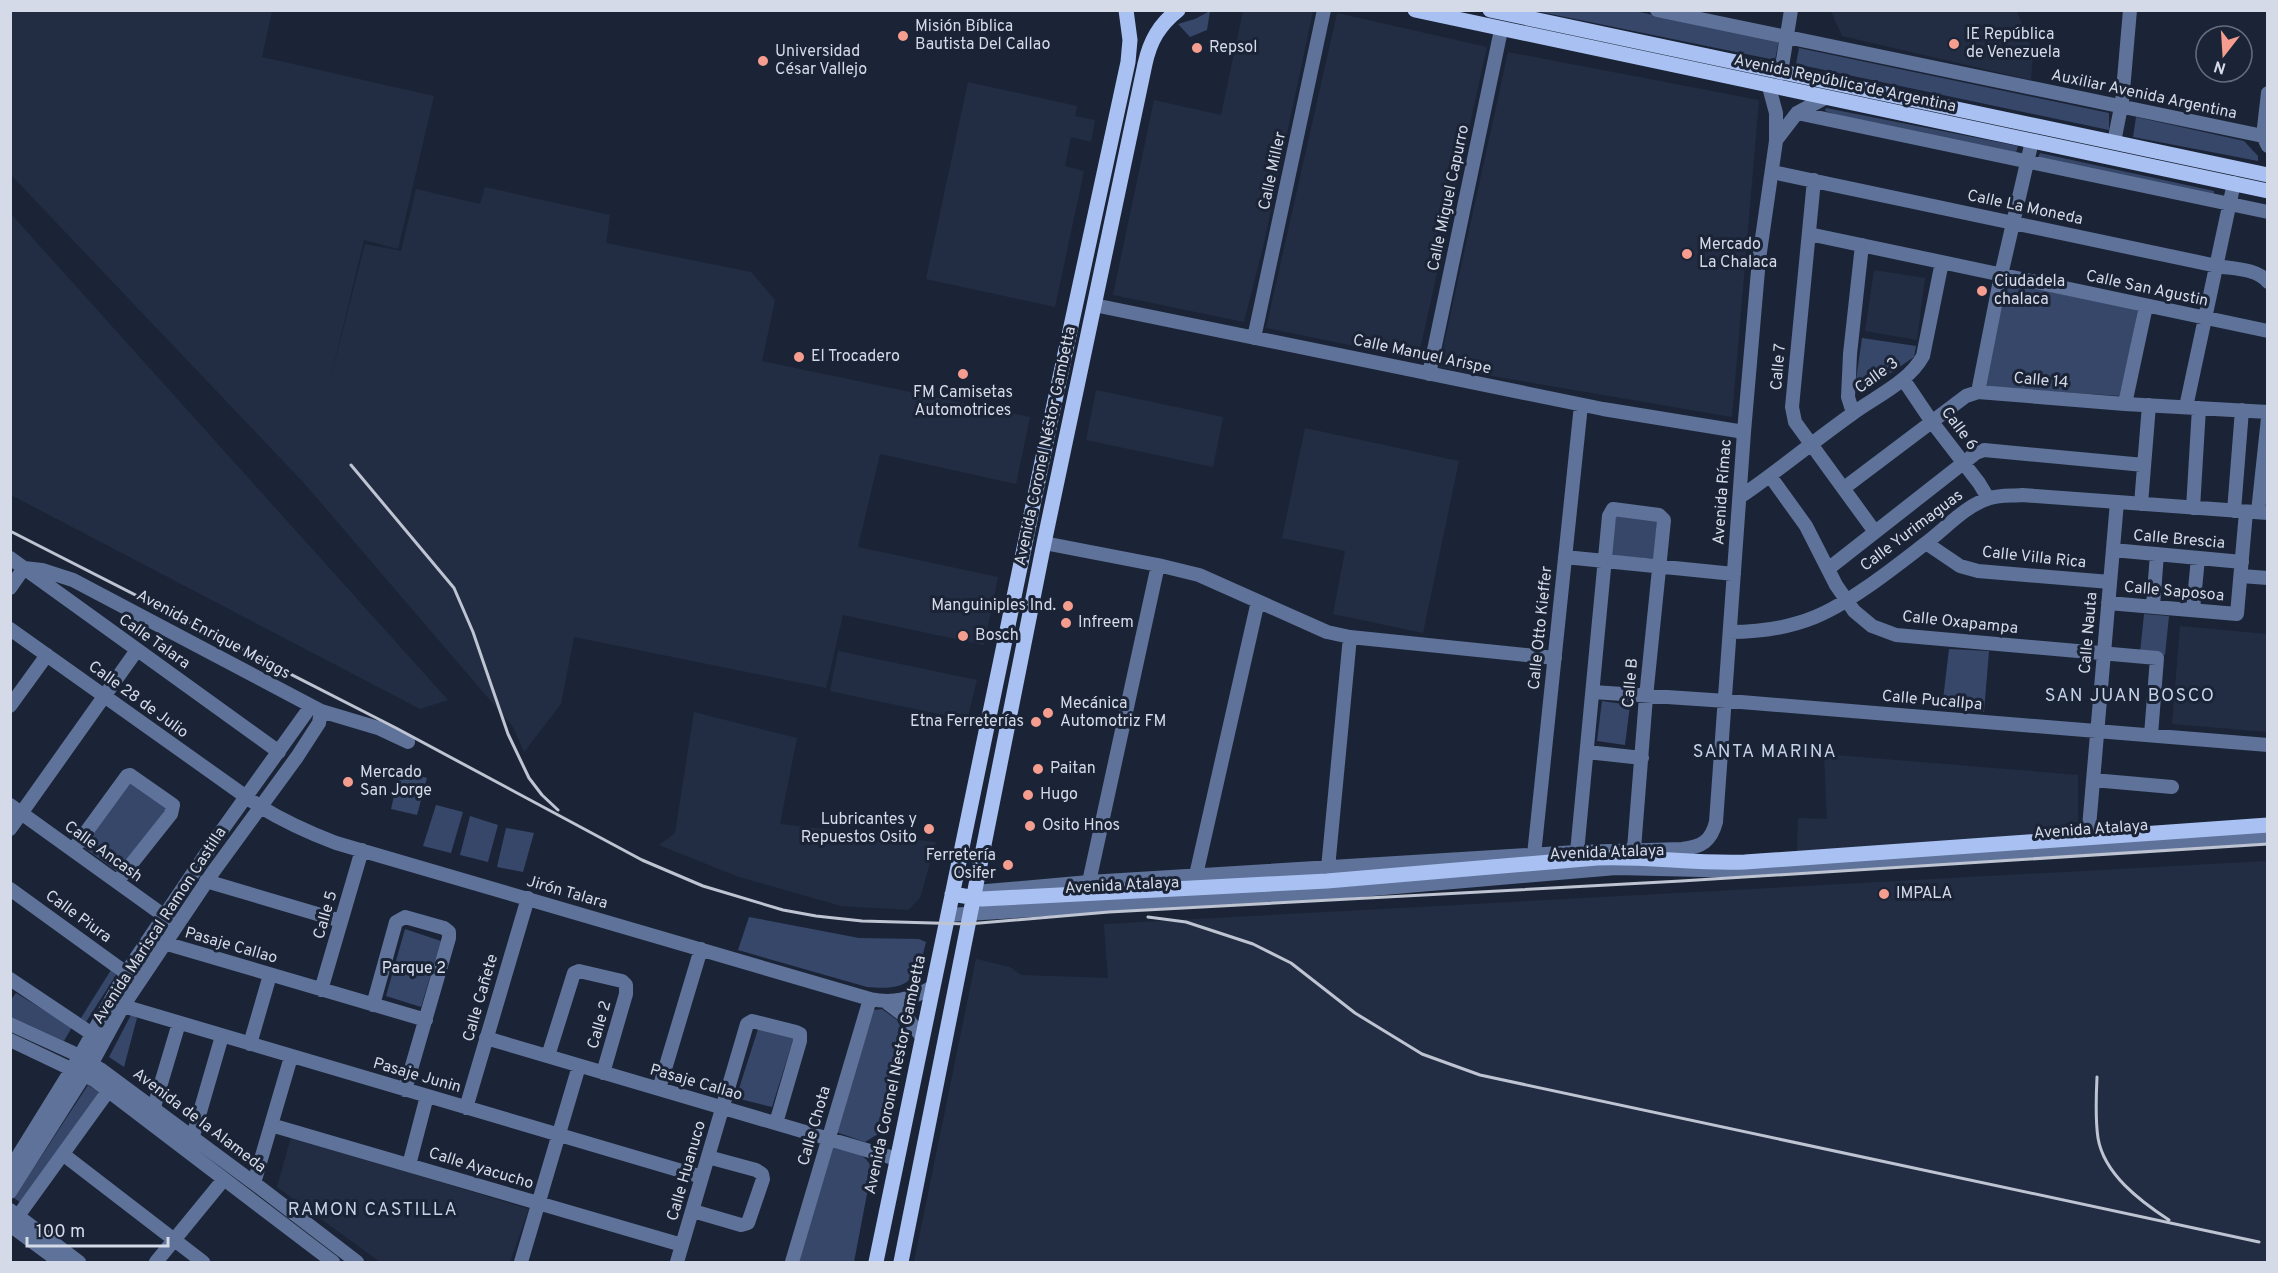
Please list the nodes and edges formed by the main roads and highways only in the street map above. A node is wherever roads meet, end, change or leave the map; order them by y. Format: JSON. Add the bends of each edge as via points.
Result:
{"nodes":[{"id":1,"x":1125,"y":10,"type":"edge"},
{"id":2,"x":1158,"y":10,"type":"edge"},
{"id":3,"x":1167,"y":10,"type":"edge"},
{"id":4,"x":1178,"y":10,"type":"edge"},
{"id":5,"x":1415,"y":10,"type":"edge"},
{"id":6,"x":1490,"y":10,"type":"edge"},
{"id":7,"x":2268,"y":175,"type":"edge"},
{"id":8,"x":2268,"y":191,"type":"edge"},
{"id":9,"x":2268,"y":825,"type":"edge"},
{"id":10,"x":952,"y":894,"type":"junction"},
{"id":11,"x":973,"y":901,"type":"junction"},
{"id":12,"x":876,"y":1263,"type":"edge"},
{"id":13,"x":901,"y":1263,"type":"edge"}],
"edges":[{"from":1,"to":10,"type":"main road","name":"Avenida Coronel Néstor Gambetta","via":[[1130,40],[1128,62]]},
{"from":2,"to":3,"type":"main road"},
{"from":4,"to":11,"type":"main road","name":"Avenida Coronel Néstor Gambetta","via":[[1158,31],[1148,50]]},
{"from":5,"to":8,"type":"main road","name":"Avenida República de Argentina"},
{"from":6,"to":7,"type":"main road","name":"Avenida República de Argentina"},
{"from":9,"to":11,"type":"main road","name":"Avenida Atalaya","via":[[1723,863],[1597,858],[1327,881]]},
{"from":10,"to":11,"type":"main road","name":"Avenida Atalaya"},
{"from":10,"to":12,"type":"main road","name":"Avenida Coronel Nestor Gambetta"},
{"from":11,"to":13,"type":"main road"}]}
